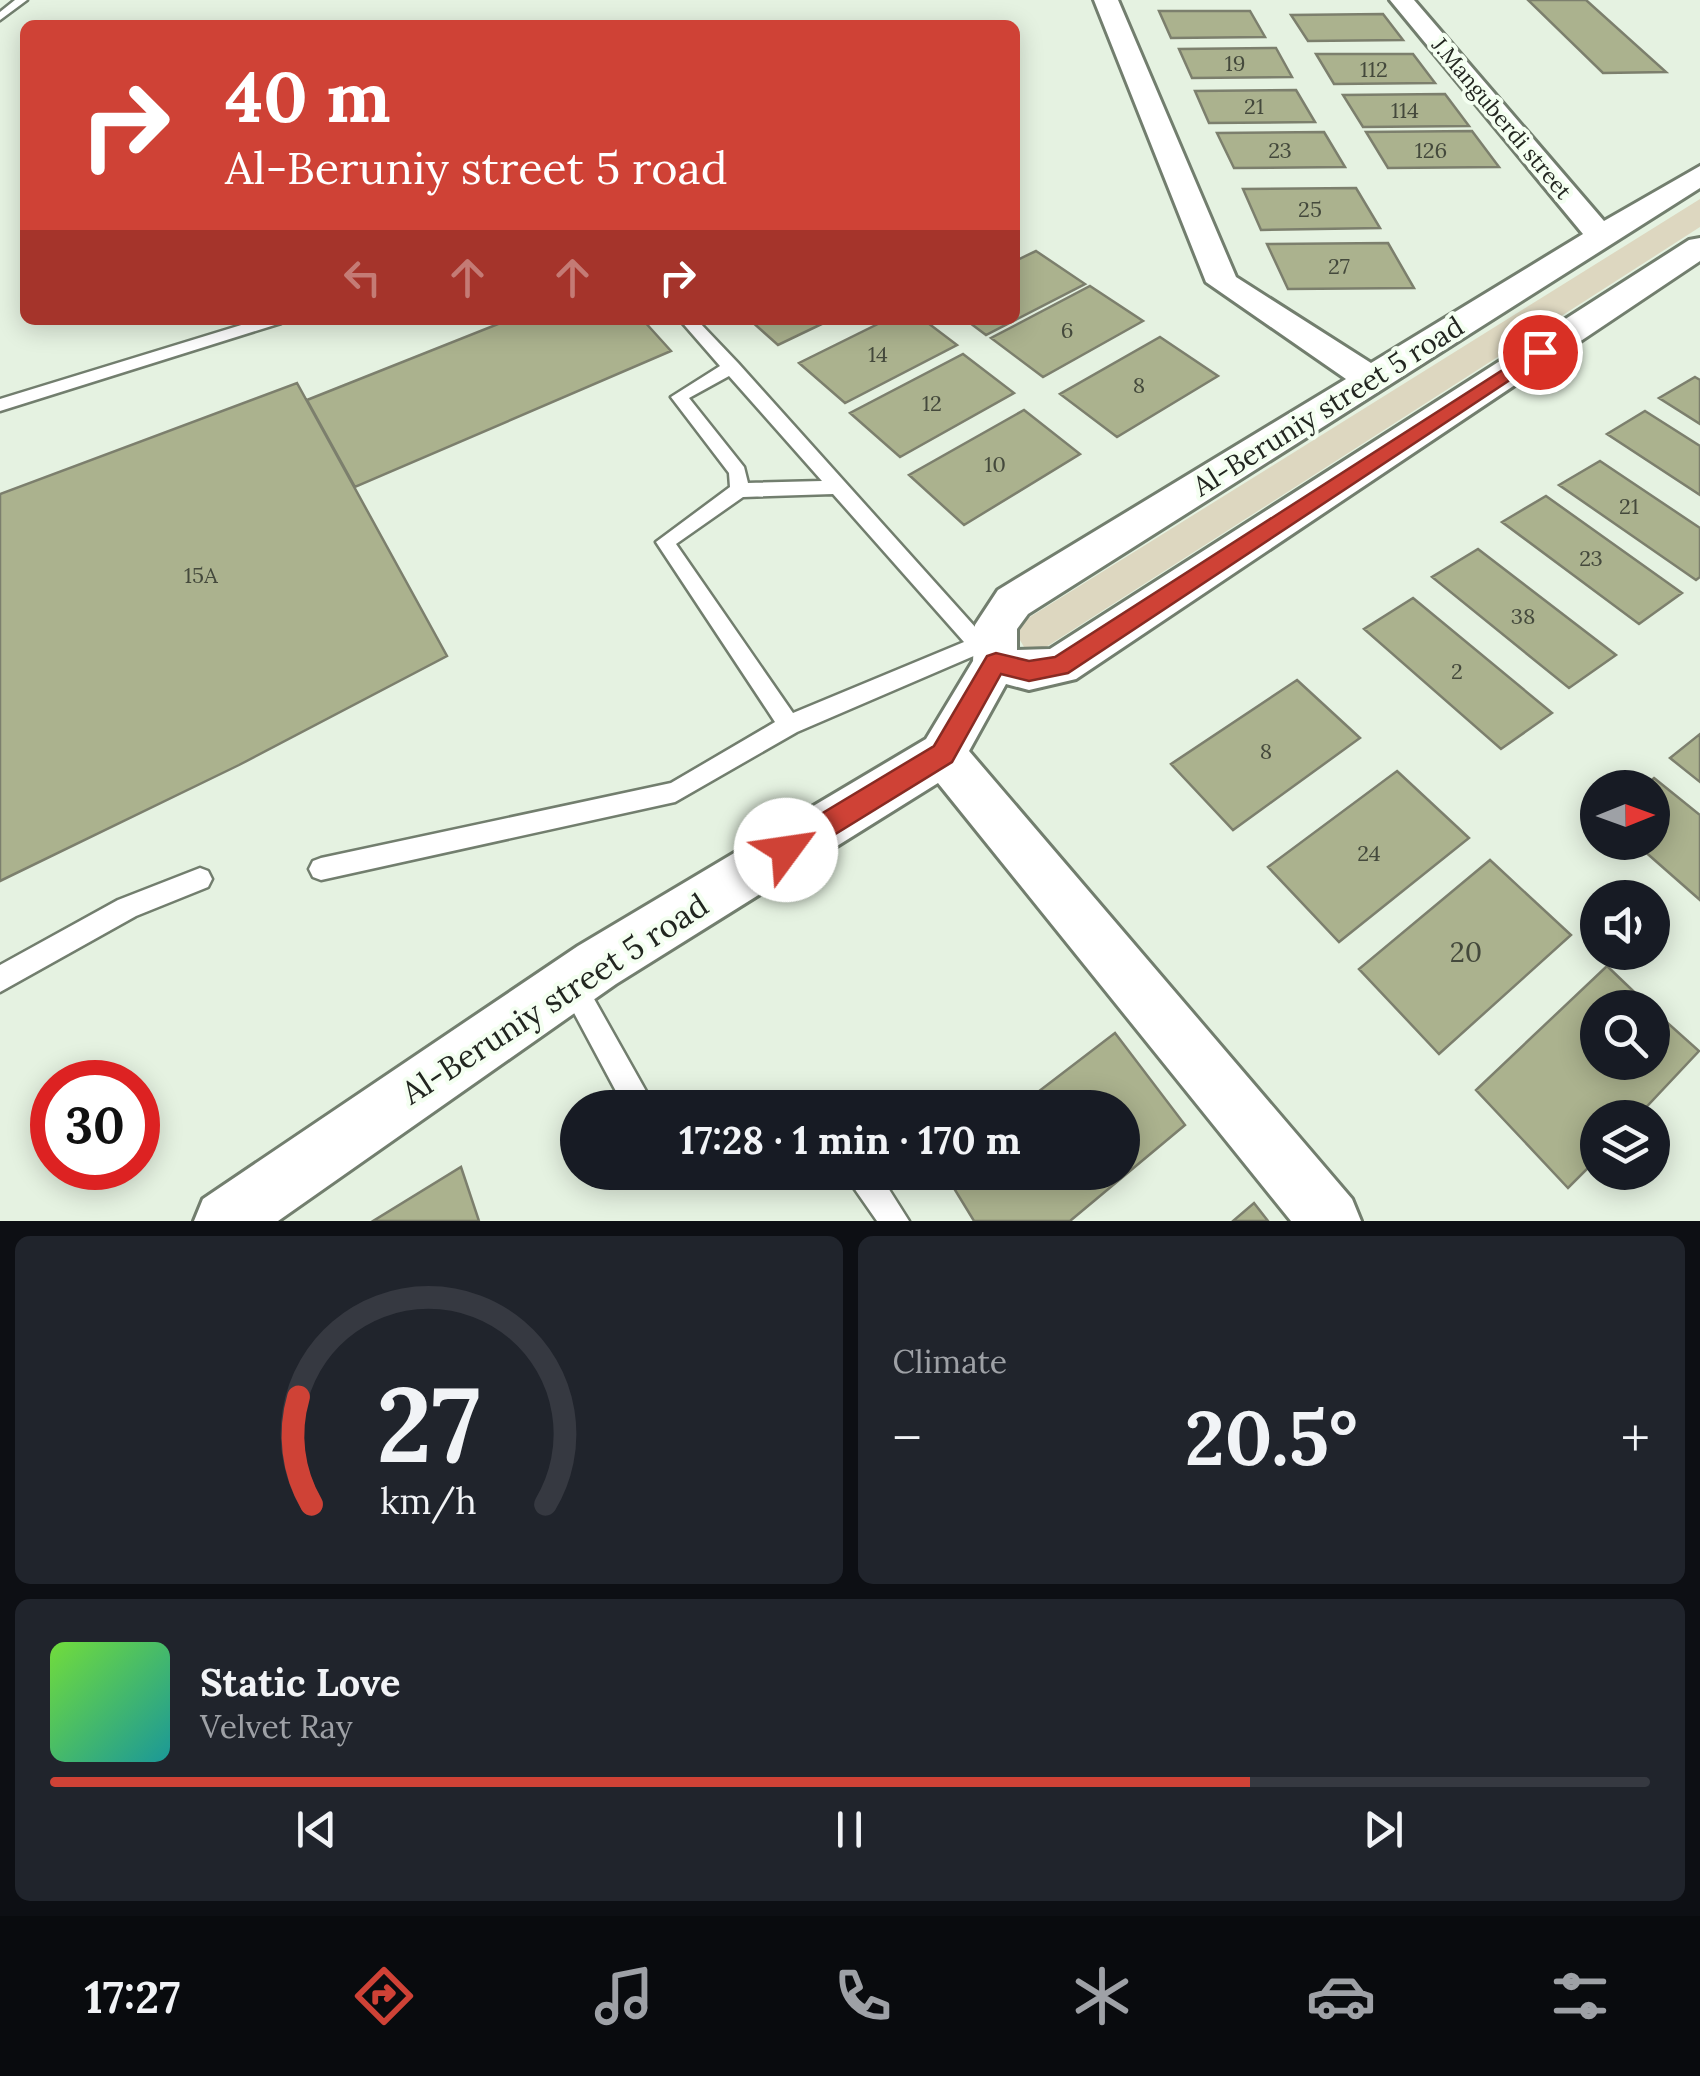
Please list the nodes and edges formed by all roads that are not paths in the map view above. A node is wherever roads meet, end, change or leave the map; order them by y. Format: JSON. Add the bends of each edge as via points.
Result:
{"nodes":[{"id":1,"x":22,"y":0,"type":"edge"},
{"id":2,"x":1106,"y":0,"type":"edge"},
{"id":3,"x":1402,"y":0,"type":"edge"},
{"id":4,"x":0,"y":17,"type":"edge"},
{"id":5,"x":1700,"y":175,"type":"edge"},
{"id":6,"x":1601,"y":236,"type":"junction"},
{"id":7,"x":1700,"y":247,"type":"edge"},
{"id":8,"x":260,"y":325,"type":"edge"},
{"id":9,"x":693,"y":325,"type":"edge"},
{"id":10,"x":732,"y":368,"type":"junction"},
{"id":11,"x":1371,"y":379,"type":"junction"},
{"id":12,"x":0,"y":405,"type":"edge"},
{"id":13,"x":838,"y":486,"type":"junction"},
{"id":14,"x":738,"y":490,"type":"junction"},
{"id":15,"x":987,"y":654,"type":"junction"},
{"id":16,"x":789,"y":725,"type":"junction"},
{"id":17,"x":943,"y":754,"type":"junction"},
{"id":18,"x":321,"y":868,"type":"dead end"},
{"id":19,"x":200,"y":879,"type":"dead end"},
{"id":20,"x":0,"y":979,"type":"edge"},
{"id":21,"x":571,"y":983,"type":"junction"},
{"id":22,"x":630,"y":1090,"type":"edge"},
{"id":23,"x":873,"y":1190,"type":"edge"},
{"id":24,"x":224,"y":1221,"type":"edge"},
{"id":25,"x":894,"y":1221,"type":"edge"},
{"id":26,"x":1330,"y":1221,"type":"edge"}],
"edges":[{"from":1,"to":4,"type":"lane"},
{"from":2,"to":11,"type":"street","via":[[1222,282]]},
{"from":3,"to":6,"type":"street","name":"J.Manguberdi street"},
{"from":5,"to":6,"type":"street","name":"Al-Beruniy street 5 road"},
{"from":6,"to":11,"type":"street","name":"Al-Beruniy street 5 road"},
{"from":7,"to":15,"type":"street","via":[[1060,666],[1029,671]]},
{"from":8,"to":12,"type":"lane"},
{"from":9,"to":10,"type":"lane"},
{"from":10,"to":13,"type":"lane"},
{"from":10,"to":14,"type":"lane","via":[[679,397],[738,472]]},
{"from":11,"to":15,"type":"street","name":"Al-Beruniy street 5 road","via":[[1013,602]]},
{"from":13,"to":14,"type":"lane"},
{"from":13,"to":15,"type":"lane"},
{"from":14,"to":16,"type":"lane","via":[[666,542]]},
{"from":15,"to":16,"type":"lane"},
{"from":15,"to":17,"type":"street","name":"Al-Beruniy street 5 road"},
{"from":16,"to":18,"type":"lane","via":[[676,792]]},
{"from":17,"to":21,"type":"street","name":"Al-Beruniy street 5 road"},
{"from":17,"to":26,"type":"street"},
{"from":19,"to":20,"type":"lane","via":[[128,908]]},
{"from":21,"to":22,"type":"lane"},
{"from":21,"to":24,"type":"street","name":"Al-Beruniy street 5 road"},
{"from":23,"to":25,"type":"lane"}]}
